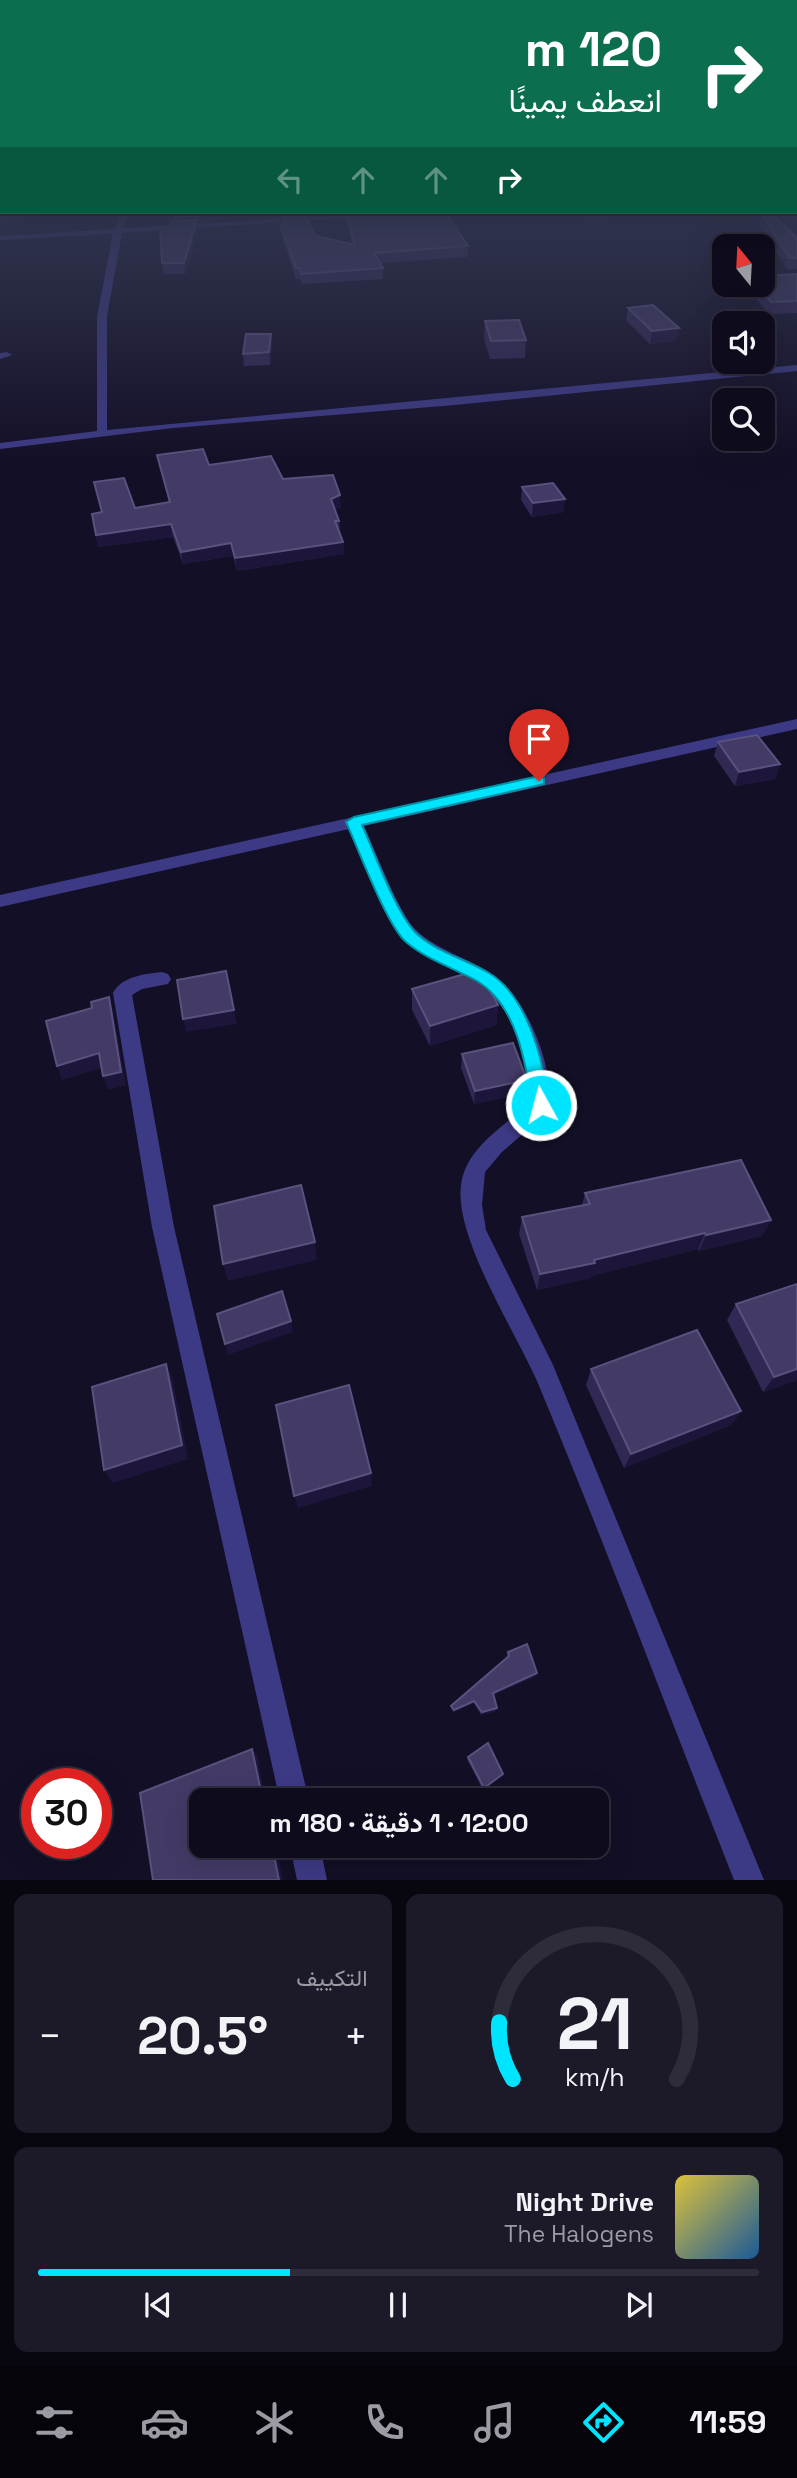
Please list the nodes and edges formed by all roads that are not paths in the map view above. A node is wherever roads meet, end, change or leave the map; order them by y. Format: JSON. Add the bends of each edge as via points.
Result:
{"nodes":[{"id":1,"x":108,"y":289,"type":"edge"},
{"id":2,"x":797,"y":368,"type":"edge"},
{"id":3,"x":102,"y":432,"type":"junction"},
{"id":4,"x":0,"y":446,"type":"edge"},
{"id":5,"x":797,"y":724,"type":"edge"},
{"id":6,"x":354,"y":822,"type":"junction"},
{"id":7,"x":0,"y":901,"type":"edge"},
{"id":8,"x":162,"y":979,"type":"dead end"},
{"id":9,"x":292,"y":1788,"type":"edge"},
{"id":10,"x":307,"y":1858,"type":"edge"},
{"id":11,"x":312,"y":1880,"type":"edge"},
{"id":12,"x":749,"y":1880,"type":"edge"}],
"edges":[{"from":1,"to":3,"type":"street","via":[[103,316]]},
{"from":2,"to":3,"type":"street"},
{"from":3,"to":4,"type":"street"},
{"from":5,"to":6,"type":"street"},
{"from":6,"to":7,"type":"street"},
{"from":6,"to":12,"type":"street","via":[[406,932],[499,990],[530,1051],[541,1105],[477,1163],[470,1184],[476,1231],[545,1373]]},
{"from":8,"to":9,"type":"street","via":[[140,982],[122,993],[163,1227]]},
{"from":10,"to":11,"type":"street"}]}
